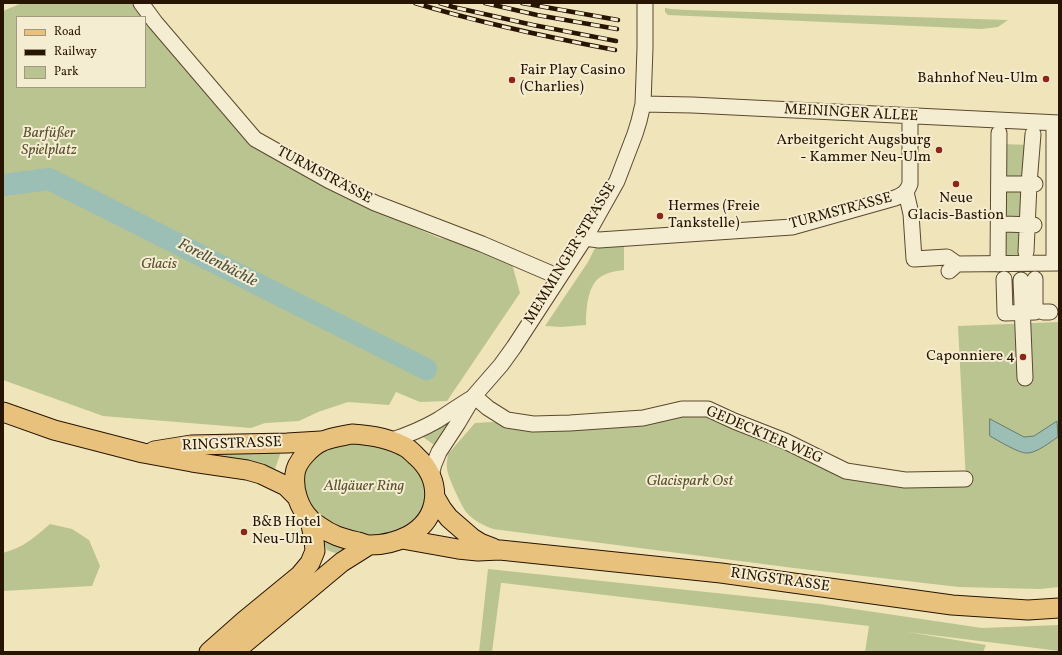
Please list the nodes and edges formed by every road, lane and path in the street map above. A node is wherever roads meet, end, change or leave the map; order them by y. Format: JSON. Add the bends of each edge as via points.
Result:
{"nodes":[{"id":1,"x":141,"y":3,"type":"edge"},
{"id":2,"x":645,"y":3,"type":"edge"},
{"id":3,"x":643,"y":104,"type":"junction"},
{"id":4,"x":910,"y":116,"type":"junction"},
{"id":5,"x":1057,"y":123,"type":"edge"},
{"id":6,"x":999,"y":132,"type":"dead end"},
{"id":7,"x":1033,"y":134,"type":"dead end"},
{"id":8,"x":1003,"y":184,"type":"dead end"},
{"id":9,"x":1040,"y":184,"type":"junction"},
{"id":10,"x":906,"y":192,"type":"junction"},
{"id":11,"x":1003,"y":224,"type":"dead end"},
{"id":12,"x":585,"y":238,"type":"junction"},
{"id":13,"x":1034,"y":255,"type":"edge"},
{"id":14,"x":1002,"y":270,"type":"junction"},
{"id":15,"x":559,"y":277,"type":"junction"},
{"id":16,"x":1038,"y":311,"type":"junction"},
{"id":17,"x":1025,"y":378,"type":"dead end"},
{"id":18,"x":474,"y":396,"type":"junction"},
{"id":19,"x":3,"y":412,"type":"edge"},
{"id":20,"x":392,"y":440,"type":"junction"},
{"id":21,"x":321,"y":441,"type":"junction"},
{"id":22,"x":143,"y":453,"type":"junction"},
{"id":23,"x":431,"y":475,"type":"junction"},
{"id":24,"x":965,"y":479,"type":"dead end"},
{"id":25,"x":296,"y":496,"type":"junction"},
{"id":26,"x":435,"y":497,"type":"junction"},
{"id":27,"x":310,"y":520,"type":"junction"},
{"id":28,"x":402,"y":539,"type":"junction"},
{"id":29,"x":369,"y":545,"type":"junction"},
{"id":30,"x":500,"y":550,"type":"junction"},
{"id":31,"x":1059,"y":608,"type":"edge"},
{"id":32,"x":242,"y":648,"type":"edge"},
{"id":33,"x":209,"y":652,"type":"edge"}],
"edges":[{"from":1,"to":15,"type":"street","name":"TURMSTRASSE","via":[[255,138],[328,180],[375,203]]},
{"from":2,"to":3,"type":"street","name":"MEMMINGER STRASSE"},
{"from":3,"to":4,"type":"street","name":"MEININGER ALLEE"},
{"from":3,"to":12,"type":"street","name":"MEMMINGER STRASSE","via":[[635,134],[617,181]]},
{"from":4,"to":5,"type":"street","name":"MEININGER ALLEE"},
{"from":4,"to":10,"type":"street","name":"TURMSTRASSE","via":[[910,178]]},
{"from":5,"to":9,"type":"street"},
{"from":6,"to":14,"type":"street"},
{"from":7,"to":9,"type":"street"},
{"from":8,"to":9,"type":"street"},
{"from":9,"to":13,"type":"street"},
{"from":9,"to":13,"type":"street"},
{"from":10,"to":12,"type":"street","name":"TURMSTRASSE","via":[[895,198],[792,228],[599,240]]},
{"from":10,"to":14,"type":"street","name":"TURMSTRASSE","via":[[911,214],[914,259],[947,257],[953,268]]},
{"from":11,"to":13,"type":"street"},
{"from":12,"to":15,"type":"street","name":"MEMMINGER STRASSE"},
{"from":13,"to":14,"type":"street"},
{"from":13,"to":16,"type":"street"},
{"from":13,"to":16,"type":"street","via":[[1044,307]]},
{"from":14,"to":16,"type":"street","via":[[1005,313]]},
{"from":15,"to":18,"type":"street","name":"MEMMINGER STRASSE","via":[[514,348]]},
{"from":16,"to":17,"type":"street"},
{"from":18,"to":20,"type":"street","name":"MEMMINGER STRASSE","via":[[437,420]]},
{"from":18,"to":23,"type":"street","name":"MEMMINGER STRASSE","via":[[439,452]]},
{"from":18,"to":24,"type":"street","name":"GEDECKTER WEG","via":[[507,420],[533,424],[643,418],[682,409],[708,409],[786,441],[846,471],[905,480]]},
{"from":19,"to":22,"type":"main road","name":"RINGSTRASSE","via":[[54,430]]},
{"from":20,"to":21,"type":"main road","via":[[352,434]]},
{"from":20,"to":23,"type":"main road","via":[[422,461]]},
{"from":21,"to":22,"type":"main road","name":"RINGSTRASSE","via":[[192,445]]},
{"from":21,"to":25,"type":"main road","via":[[300,460],[294,474]]},
{"from":22,"to":25,"type":"main road","name":"RINGSTRASSE","via":[[247,470],[286,486]]},
{"from":23,"to":26,"type":"main road"},
{"from":25,"to":27,"type":"main road"},
{"from":26,"to":28,"type":"main road","via":[[427,519],[412,534]]},
{"from":26,"to":30,"type":"main road","name":"RINGSTRASSE","via":[[449,518],[472,538]]},
{"from":27,"to":29,"type":"main road","via":[[340,538]]},
{"from":27,"to":33,"type":"main road","via":[[315,551],[310,563],[300,575]]},
{"from":28,"to":29,"type":"main road"},
{"from":28,"to":30,"type":"main road","name":"RINGSTRASSE","via":[[458,549]]},
{"from":29,"to":32,"type":"main road","via":[[342,562]]},
{"from":30,"to":31,"type":"main road","name":"RINGSTRASSE","via":[[721,573],[952,605],[1028,610]]}]}
